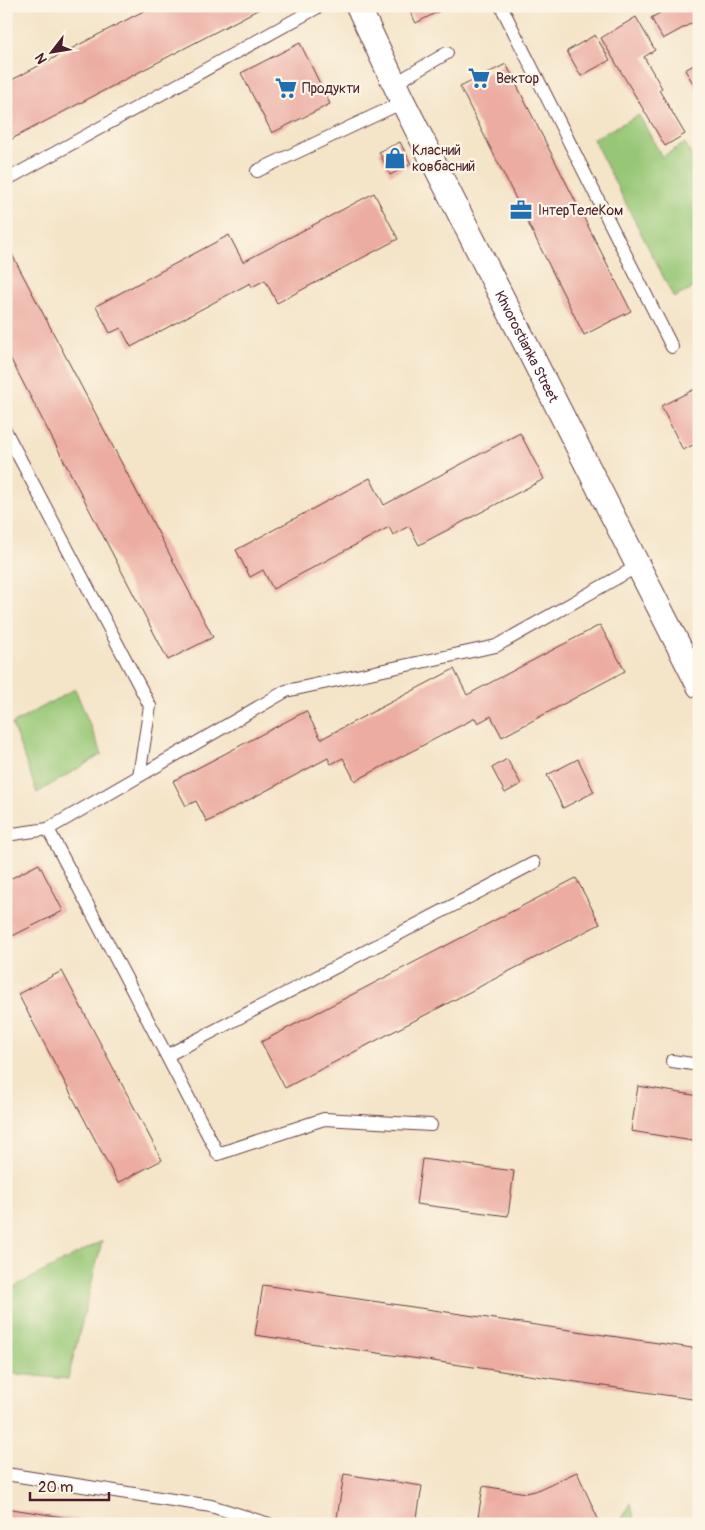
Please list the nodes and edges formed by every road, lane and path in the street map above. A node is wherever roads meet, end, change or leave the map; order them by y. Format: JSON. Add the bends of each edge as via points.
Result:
{"nodes":[{"id":1,"x":320,"y":6,"type":"edge"},
{"id":2,"x":358,"y":6,"type":"edge"},
{"id":3,"x":501,"y":6,"type":"edge"},
{"id":4,"x":447,"y":53,"type":"dead end"},
{"id":5,"x":399,"y":93,"type":"junction"},
{"id":6,"x":257,"y":171,"type":"dead end"},
{"id":7,"x":6,"y":180,"type":"edge"},
{"id":8,"x":672,"y":347,"type":"dead end"},
{"id":9,"x":6,"y":432,"type":"edge"},
{"id":10,"x":638,"y":566,"type":"junction"},
{"id":11,"x":699,"y":686,"type":"edge"},
{"id":12,"x":139,"y":776,"type":"junction"},
{"id":13,"x":48,"y":829,"type":"junction"},
{"id":14,"x":6,"y":835,"type":"edge"},
{"id":15,"x":534,"y":863,"type":"dead end"},
{"id":16,"x":168,"y":1055,"type":"junction"},
{"id":17,"x":672,"y":1061,"type":"dead end"},
{"id":18,"x":699,"y":1065,"type":"edge"},
{"id":19,"x":430,"y":1125,"type":"dead end"},
{"id":20,"x":6,"y":1474,"type":"edge"},
{"id":21,"x":269,"y":1524,"type":"edge"}],
"edges":[{"from":1,"to":7,"type":"lane"},
{"from":2,"to":5,"type":"street","name":"Khvorostianka Street"},
{"from":3,"to":8,"type":"lane"},
{"from":4,"to":5,"type":"lane"},
{"from":5,"to":6,"type":"lane"},
{"from":5,"to":10,"type":"street","name":"Khvorostianka Street"},
{"from":9,"to":12,"type":"lane","via":[[150,706]]},
{"from":10,"to":11,"type":"street","name":"Khvorostianka Street"},
{"from":10,"to":12,"type":"lane","via":[[496,646],[286,691]]},
{"from":12,"to":13,"type":"lane"},
{"from":13,"to":14,"type":"lane"},
{"from":13,"to":16,"type":"lane"},
{"from":15,"to":16,"type":"lane"},
{"from":16,"to":19,"type":"lane","via":[[218,1154],[324,1119]]},
{"from":17,"to":18,"type":"lane"},
{"from":20,"to":21,"type":"lane","via":[[211,1506]]}]}
